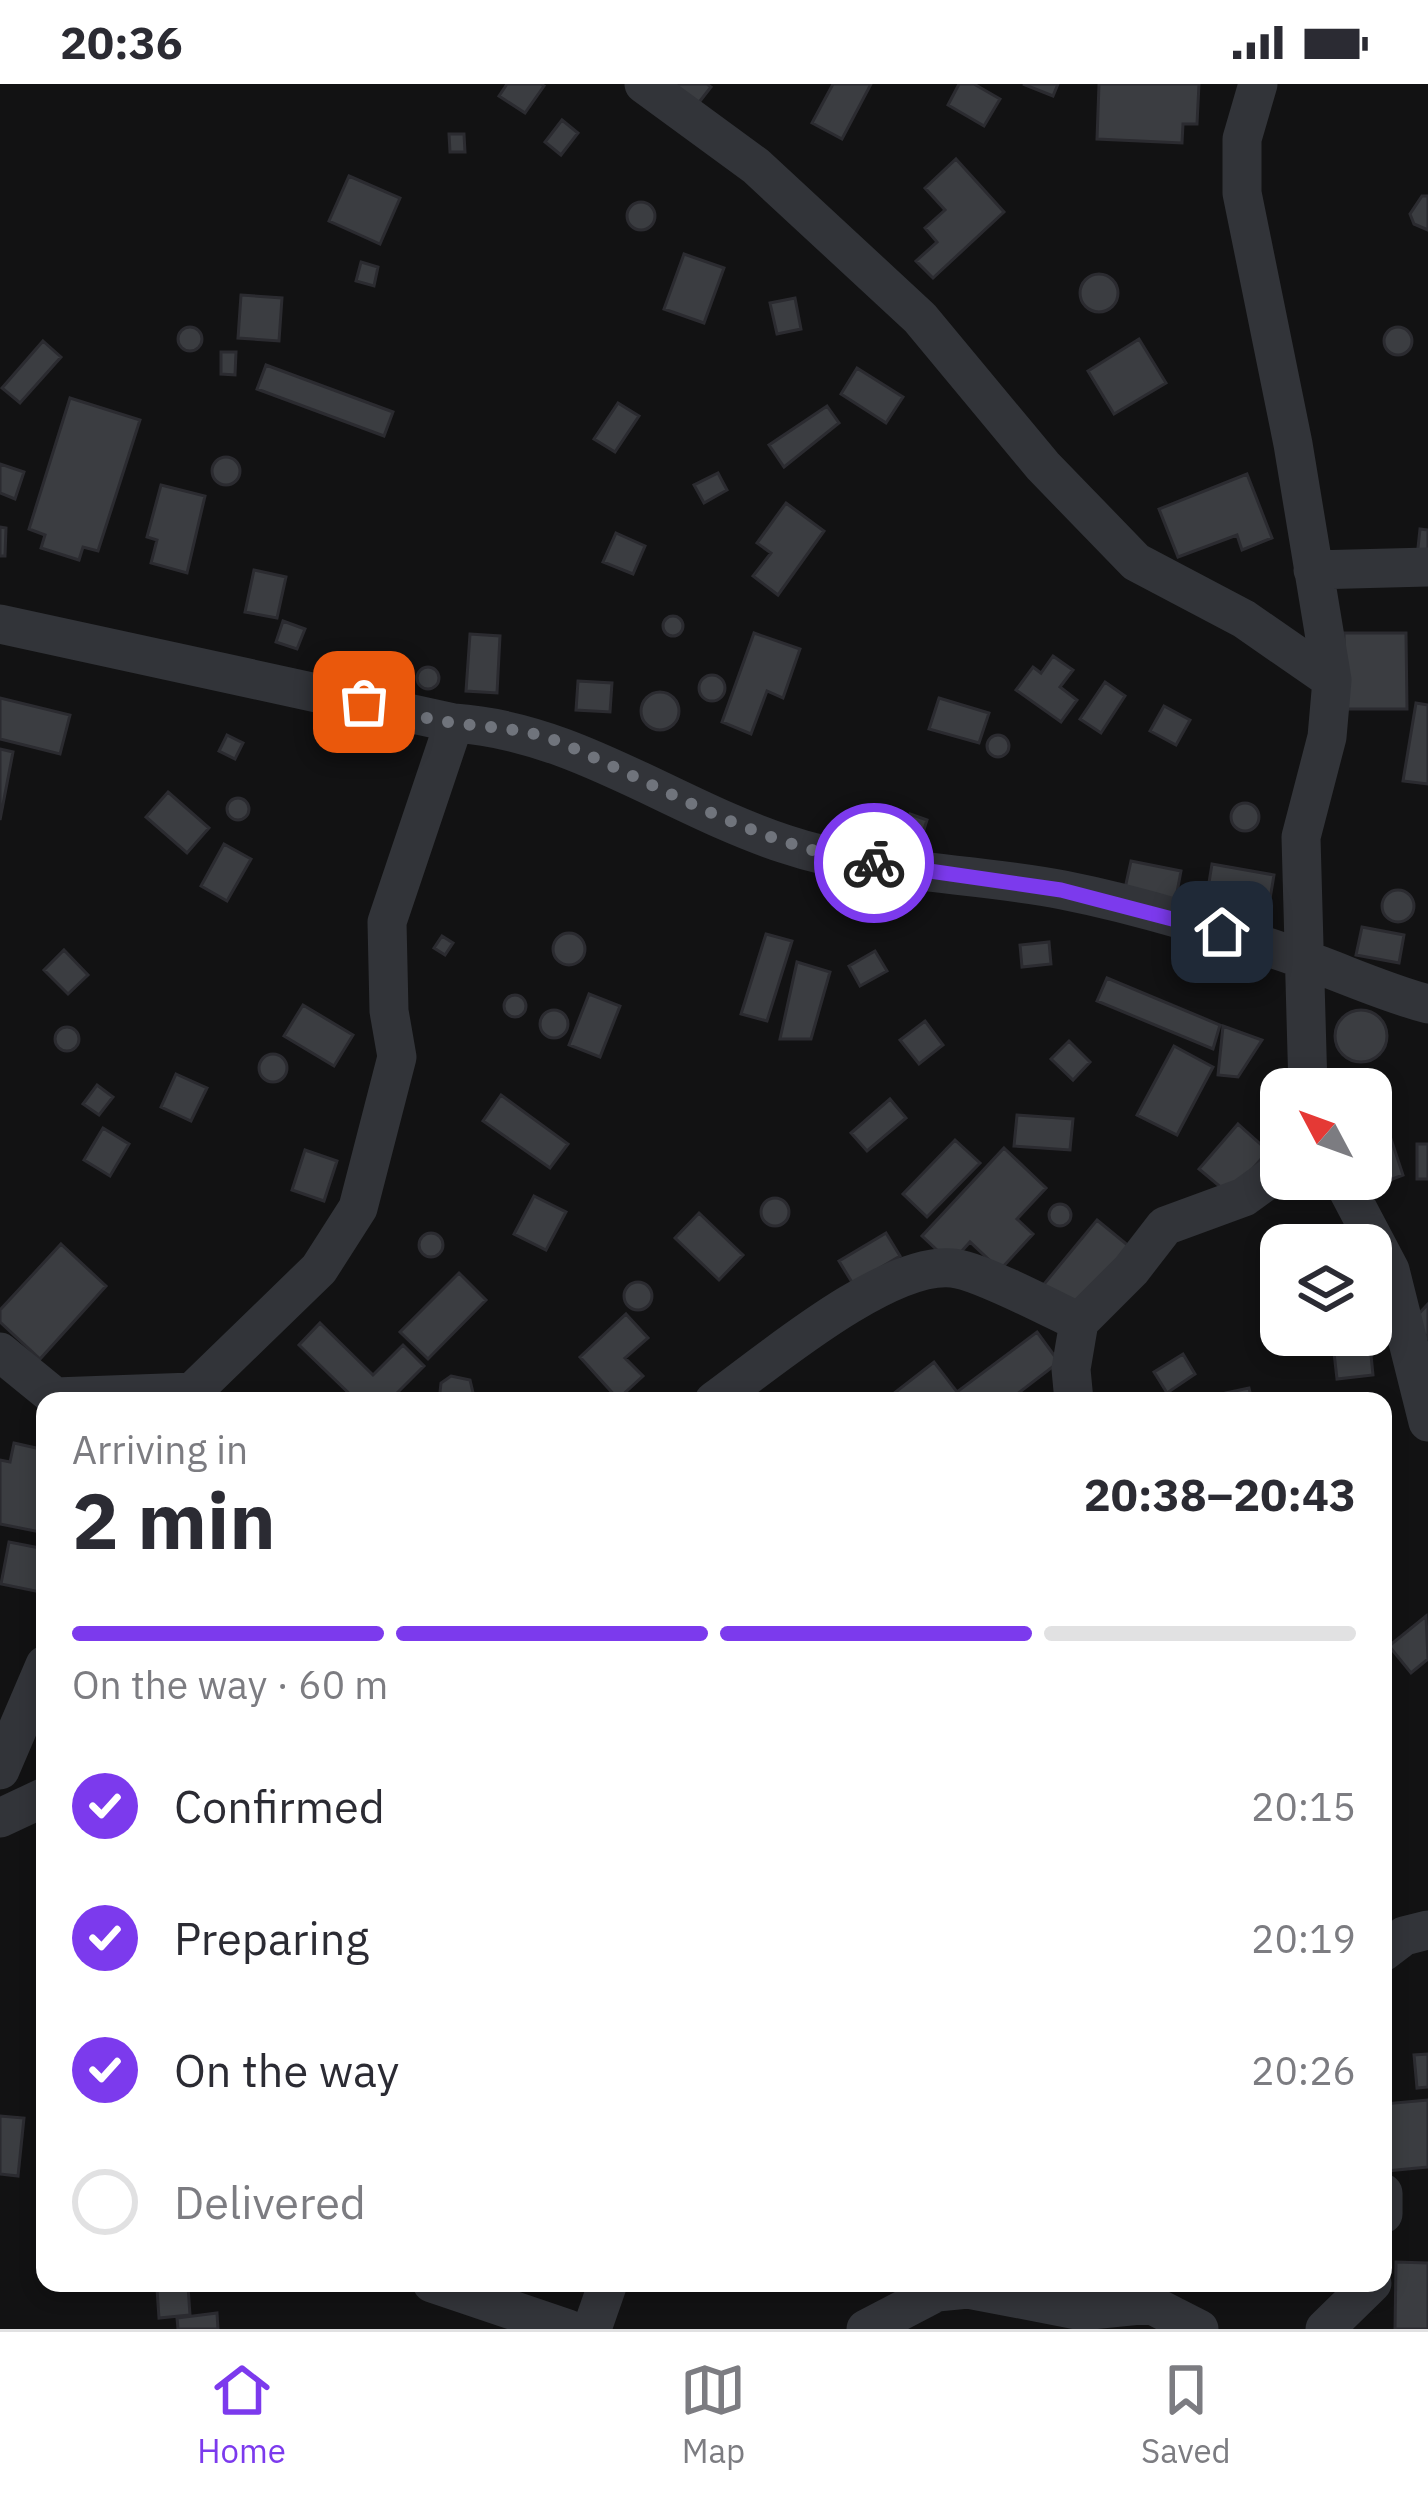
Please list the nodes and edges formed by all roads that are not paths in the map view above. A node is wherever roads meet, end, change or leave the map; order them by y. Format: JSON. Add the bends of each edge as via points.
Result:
{"nodes":[{"id":1,"x":644,"y":84,"type":"edge"},
{"id":2,"x":1258,"y":84,"type":"edge"},
{"id":3,"x":1428,"y":567,"type":"edge"},
{"id":4,"x":1313,"y":570,"type":"junction"},
{"id":5,"x":0,"y":624,"type":"edge"},
{"id":6,"x":1332,"y":680,"type":"junction"},
{"id":7,"x":454,"y":723,"type":"junction"},
{"id":8,"x":1305,"y":959,"type":"junction"},
{"id":9,"x":1428,"y":1004,"type":"edge"},
{"id":10,"x":1308,"y":1068,"type":"edge"},
{"id":11,"x":1260,"y":1185,"type":"edge"},
{"id":12,"x":1353,"y":1200,"type":"edge"},
{"id":13,"x":1079,"y":1322,"type":"junction"},
{"id":14,"x":0,"y":1352,"type":"edge"},
{"id":15,"x":49,"y":1392,"type":"edge"},
{"id":16,"x":191,"y":1392,"type":"edge"},
{"id":17,"x":727,"y":1392,"type":"edge"},
{"id":18,"x":1073,"y":1392,"type":"edge"},
{"id":19,"x":1428,"y":1422,"type":"edge"},
{"id":20,"x":36,"y":1686,"type":"edge"},
{"id":21,"x":0,"y":1770,"type":"edge"},
{"id":22,"x":36,"y":1801,"type":"edge"},
{"id":23,"x":0,"y":1818,"type":"edge"},
{"id":24,"x":1428,"y":1930,"type":"edge"},
{"id":25,"x":1392,"y":1945,"type":"edge"},
{"id":26,"x":459,"y":2292,"type":"edge"},
{"id":27,"x":605,"y":2292,"type":"edge"},
{"id":28,"x":937,"y":2292,"type":"edge"},
{"id":29,"x":983,"y":2292,"type":"edge"},
{"id":30,"x":1363,"y":2292,"type":"edge"},
{"id":31,"x":568,"y":2329,"type":"edge"},
{"id":32,"x":592,"y":2329,"type":"edge"},
{"id":33,"x":866,"y":2329,"type":"edge"},
{"id":34,"x":1199,"y":2329,"type":"edge"},
{"id":35,"x":1325,"y":2329,"type":"edge"}],
"edges":[{"from":1,"to":6,"type":"street","via":[[756,166],[920,318],[1043,466],[1136,562],[1244,619]]},
{"from":2,"to":4,"type":"street","via":[[1242,139],[1242,193]]},
{"from":3,"to":4,"type":"street"},
{"from":4,"to":6,"type":"street"},
{"from":5,"to":7,"type":"street"},
{"from":6,"to":8,"type":"street","via":[[1301,837]]},
{"from":7,"to":8,"type":"street","via":[[506,726],[561,742],[702,812],[831,857],[1061,890],[1180,917]]},
{"from":7,"to":16,"type":"street","via":[[387,922],[397,1057],[358,1208],[319,1269]]},
{"from":8,"to":9,"type":"street"},
{"from":8,"to":10,"type":"street"},
{"from":11,"to":13,"type":"street","via":[[1165,1226]]},
{"from":12,"to":19,"type":"street","via":[[1390,1270]]},
{"from":13,"to":17,"type":"street","via":[[955,1268],[918,1270],[882,1283]]},
{"from":13,"to":18,"type":"street"},
{"from":14,"to":15,"type":"street"},
{"from":20,"to":21,"type":"street"},
{"from":22,"to":23,"type":"street"},
{"from":24,"to":25,"type":"street"},
{"from":26,"to":31,"type":"street"},
{"from":27,"to":32,"type":"street"},
{"from":28,"to":33,"type":"street"},
{"from":29,"to":34,"type":"street","via":[[1082,2312],[1150,2304]]},
{"from":30,"to":35,"type":"street"}]}
